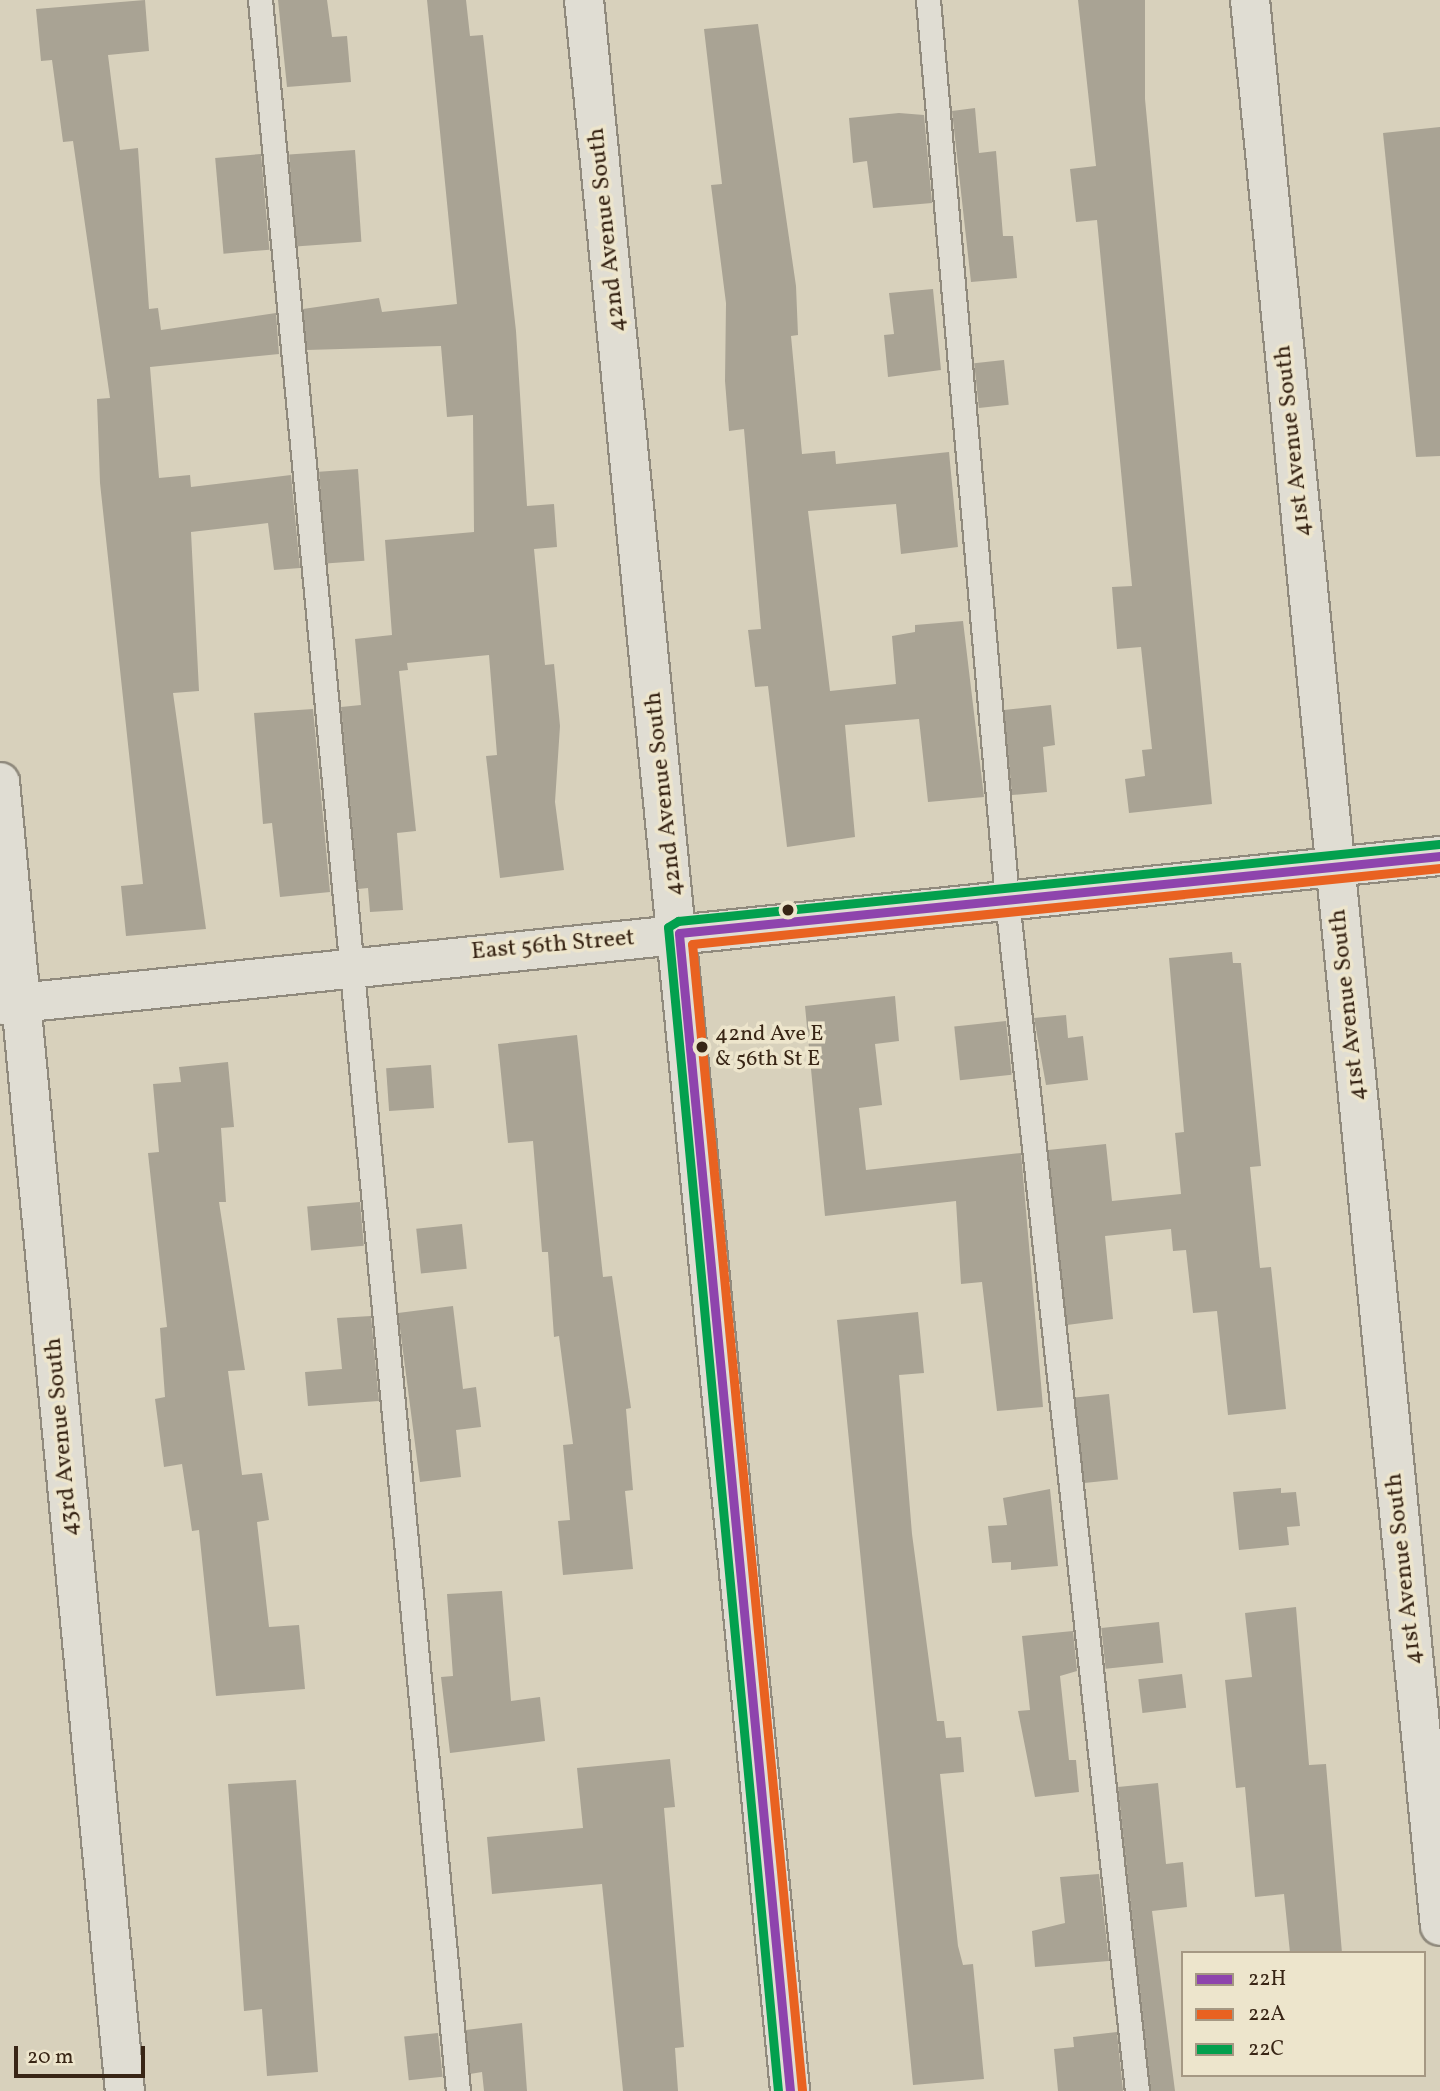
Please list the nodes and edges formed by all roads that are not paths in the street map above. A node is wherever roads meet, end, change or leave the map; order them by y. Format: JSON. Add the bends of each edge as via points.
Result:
{"nodes":[{"id":1,"x":260,"y":0,"type":"edge"},
{"id":2,"x":584,"y":0,"type":"edge"},
{"id":3,"x":928,"y":0,"type":"edge"},
{"id":4,"x":1251,"y":0,"type":"edge"},
{"id":5,"x":0,"y":782,"type":"edge"},
{"id":6,"x":1440,"y":856,"type":"edge"},
{"id":7,"x":1336,"y":867,"type":"junction"},
{"id":8,"x":1007,"y":900,"type":"junction"},
{"id":9,"x":679,"y":933,"type":"junction"},
{"id":10,"x":349,"y":965,"type":"junction"},
{"id":11,"x":10,"y":1003,"type":"edge"},
{"id":12,"x":1440,"y":1926,"type":"edge"},
{"id":13,"x":125,"y":2091,"type":"edge"},
{"id":14,"x":458,"y":2091,"type":"edge"},
{"id":15,"x":790,"y":2091,"type":"edge"},
{"id":16,"x":1137,"y":2091,"type":"edge"}],
"edges":[{"from":1,"to":10,"type":"lane"},
{"from":2,"to":9,"type":"street","name":"42nd Avenue South"},
{"from":3,"to":8,"type":"lane"},
{"from":4,"to":7,"type":"street","name":"41st Avenue South"},
{"from":5,"to":11,"type":"street","name":"43rd Avenue South"},
{"from":6,"to":7,"type":"street","name":"East 56th Street"},
{"from":7,"to":8,"type":"street","name":"East 56th Street"},
{"from":7,"to":12,"type":"street","name":"41st Avenue South"},
{"from":8,"to":9,"type":"street","name":"East 56th Street"},
{"from":8,"to":16,"type":"lane"},
{"from":9,"to":10,"type":"street","name":"East 56th Street"},
{"from":9,"to":15,"type":"street","name":"42nd Avenue South"},
{"from":10,"to":11,"type":"street","name":"East 56th Street"},
{"from":10,"to":14,"type":"lane"},
{"from":11,"to":13,"type":"street","name":"43rd Avenue South"}]}
